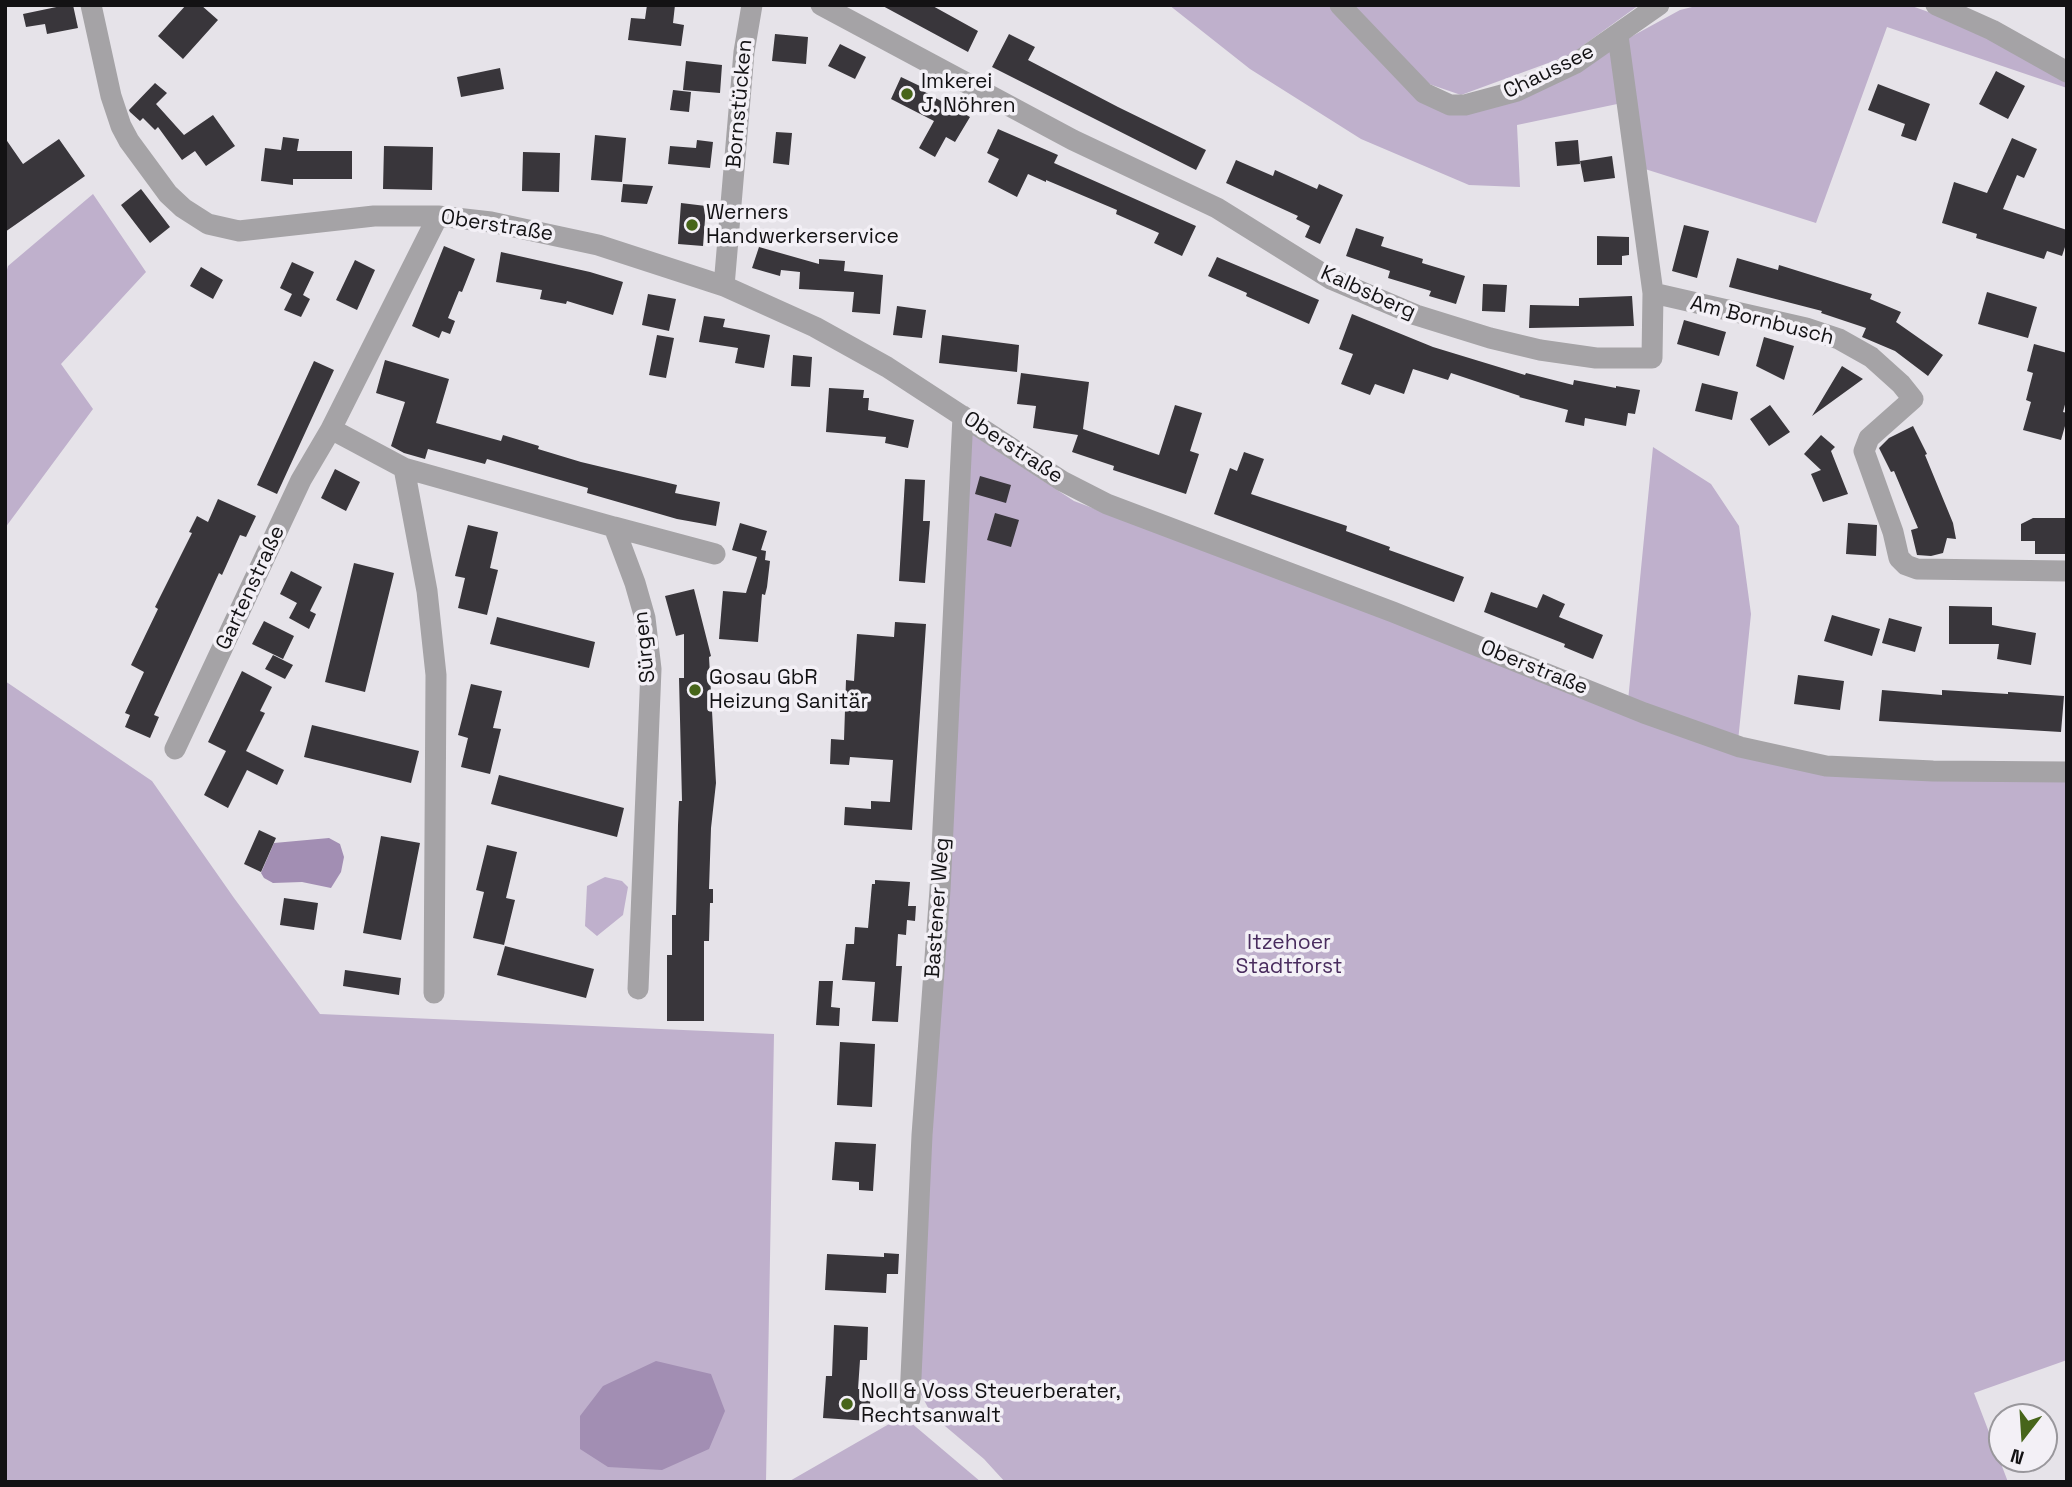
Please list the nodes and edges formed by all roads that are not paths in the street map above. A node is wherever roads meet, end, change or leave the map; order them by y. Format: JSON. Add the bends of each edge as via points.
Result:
{"nodes":[{"id":1,"x":91,"y":5,"type":"edge"},
{"id":2,"x":752,"y":5,"type":"edge"},
{"id":3,"x":821,"y":5,"type":"edge"},
{"id":4,"x":1340,"y":5,"type":"edge"},
{"id":5,"x":1659,"y":5,"type":"edge"},
{"id":6,"x":1936,"y":5,"type":"edge"},
{"id":7,"x":1618,"y":36,"type":"junction"},
{"id":8,"x":2067,"y":72,"type":"edge"},
{"id":9,"x":438,"y":216,"type":"junction"},
{"id":10,"x":724,"y":286,"type":"junction"},
{"id":11,"x":1653,"y":293,"type":"junction"},
{"id":12,"x":963,"y":416,"type":"junction"},
{"id":13,"x":331,"y":429,"type":"junction"},
{"id":14,"x":404,"y":468,"type":"junction"},
{"id":15,"x":614,"y":527,"type":"junction"},
{"id":16,"x":715,"y":554,"type":"dead end"},
{"id":17,"x":2067,"y":571,"type":"edge"},
{"id":18,"x":175,"y":749,"type":"dead end"},
{"id":19,"x":2067,"y":772,"type":"edge"},
{"id":20,"x":638,"y":989,"type":"dead end"},
{"id":21,"x":434,"y":993,"type":"dead end"},
{"id":22,"x":910,"y":1399,"type":"dead end"}],
"edges":[{"from":1,"to":9,"type":"street","name":"Oberstraße","via":[[121,126],[168,194],[194,217],[239,231],[374,215]]},
{"from":2,"to":10,"type":"street","name":"Bornstücken"},
{"from":3,"to":11,"type":"street","name":"Kalbsberg","via":[[1073,140],[1217,208],[1331,279],[1416,315],[1540,350],[1596,358],[1652,358]]},
{"from":4,"to":7,"type":"street","name":"Chaussee","via":[[1424,93],[1451,105],[1517,91],[1576,63]]},
{"from":5,"to":7,"type":"street","name":"Chaussee"},
{"from":6,"to":8,"type":"street"},
{"from":7,"to":11,"type":"street","name":"Kalbsberg"},
{"from":9,"to":10,"type":"street","name":"Oberstraße","via":[[569,238]]},
{"from":9,"to":13,"type":"street"},
{"from":10,"to":12,"type":"street","name":"Oberstraße","via":[[847,344]]},
{"from":11,"to":17,"type":"street","name":"Am Bornbusch","via":[[1839,339],[1871,357],[1901,384],[1913,399],[1869,438],[1864,451],[1899,558],[1906,565],[1917,569]]},
{"from":12,"to":19,"type":"street","name":"Oberstraße","via":[[1062,481],[1107,504],[1740,747],[1826,766]]},
{"from":12,"to":22,"type":"street","name":"Bastener Weg"},
{"from":13,"to":14,"type":"street"},
{"from":13,"to":18,"type":"street","name":"Gartenstraße","via":[[297,489]]},
{"from":14,"to":15,"type":"street"},
{"from":14,"to":21,"type":"street","via":[[427,591],[435,665]]},
{"from":15,"to":16,"type":"street"},
{"from":15,"to":20,"type":"street","name":"Sürgen","via":[[645,618],[650,657]]}]}
